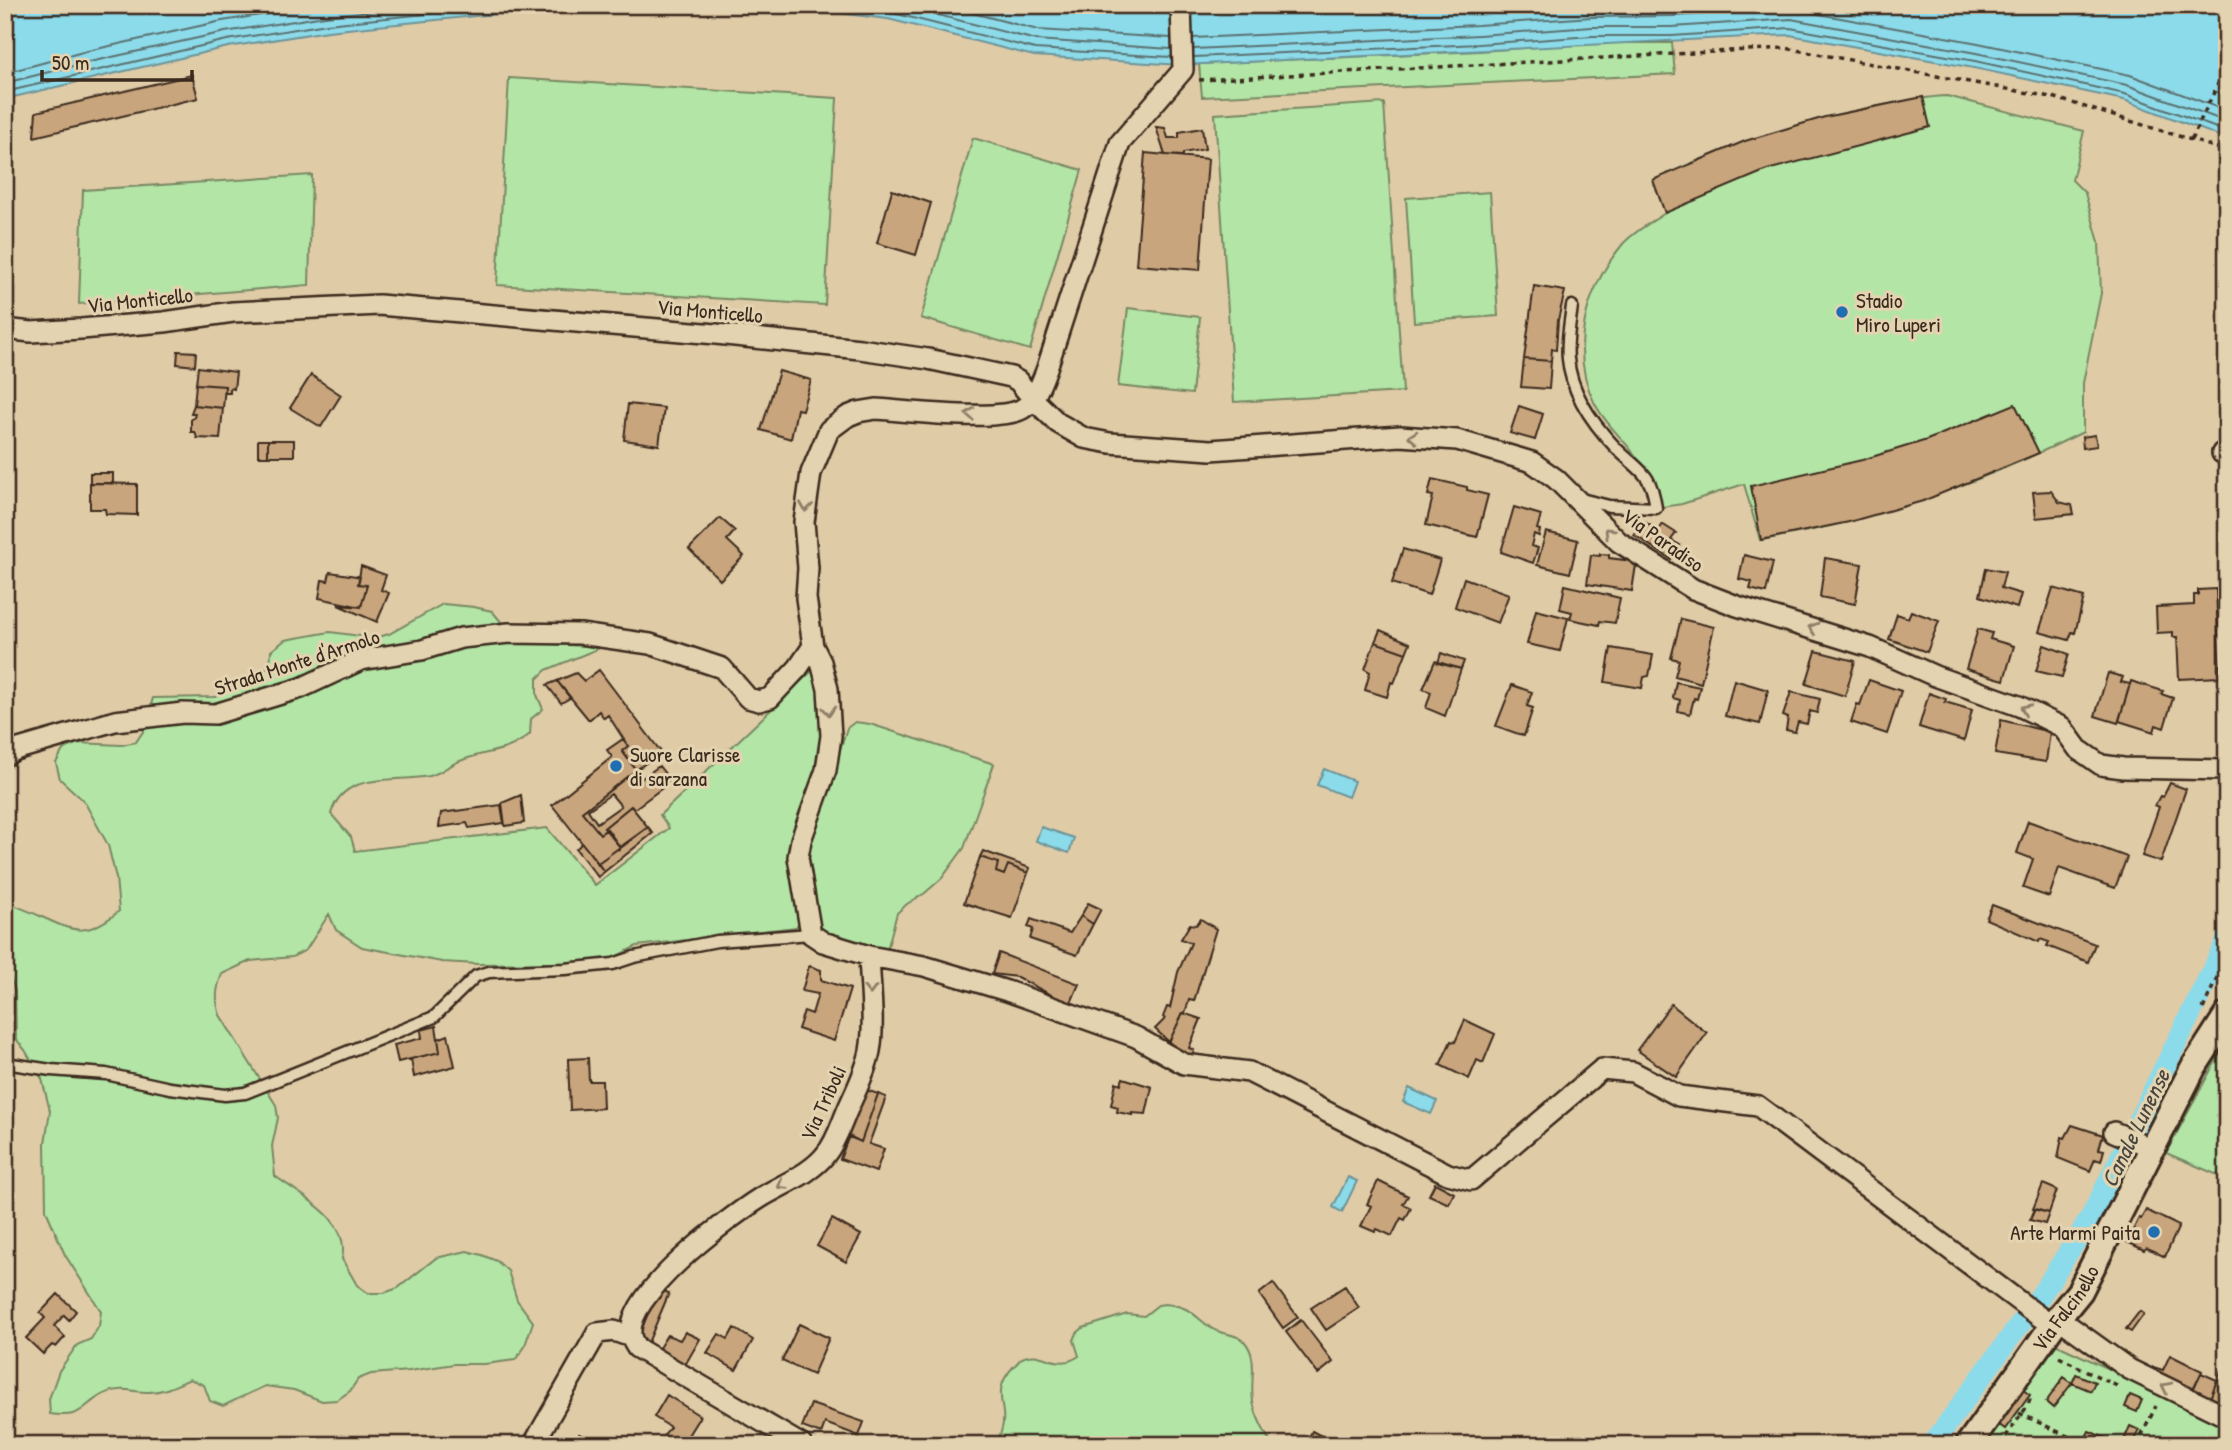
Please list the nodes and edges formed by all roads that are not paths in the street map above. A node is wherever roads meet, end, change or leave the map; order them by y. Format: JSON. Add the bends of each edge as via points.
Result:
{"nodes":[{"id":1,"x":1181,"y":5,"type":"edge"},
{"id":2,"x":1572,"y":306,"type":"dead end"},
{"id":3,"x":5,"y":329,"type":"edge"},
{"id":4,"x":1033,"y":399,"type":"junction"},
{"id":5,"x":1574,"y":497,"type":"junction"},
{"id":6,"x":813,"y":646,"type":"junction"},
{"id":7,"x":5,"y":756,"type":"edge"},
{"id":8,"x":2227,"y":770,"type":"edge"},
{"id":9,"x":811,"y":934,"type":"junction"},
{"id":10,"x":869,"y":956,"type":"junction"},
{"id":11,"x":2227,"y":1014,"type":"edge"},
{"id":12,"x":5,"y":1062,"type":"edge"},
{"id":13,"x":2114,"y":1132,"type":"dead end"},
{"id":14,"x":2136,"y":1141,"type":"dead end"},
{"id":15,"x":2050,"y":1320,"type":"junction"},
{"id":16,"x":631,"y":1337,"type":"junction"},
{"id":17,"x":2227,"y":1417,"type":"edge"},
{"id":18,"x":533,"y":1445,"type":"edge"},
{"id":19,"x":802,"y":1445,"type":"edge"},
{"id":20,"x":1968,"y":1445,"type":"edge"}],
"edges":[{"from":1,"to":4,"type":"street","via":[[1183,71],[1120,143]]},
{"from":2,"to":5,"type":"lane","via":[[1567,358],[1579,397],[1617,449],[1648,476],[1656,508],[1609,506]]},
{"from":3,"to":4,"type":"street","name":"Via Monticello","via":[[81,329],[233,312],[379,305],[716,334],[928,359],[1011,376]]},
{"from":5,"to":4,"type":"street","name":"Via Paradiso","one_way":true,"via":[[1532,461],[1457,440],[1400,436],[1211,450],[1110,443],[1084,438],[1058,423]]},
{"from":4,"to":6,"type":"street","one_way":true,"via":[[1024,408],[988,415],[858,412],[829,430],[811,473],[804,522],[806,598]]},
{"from":8,"to":5,"type":"street","name":"Via Paradiso","one_way":true,"via":[[2101,765],[2078,749],[2062,727],[2019,706],[1870,647],[1693,589],[1619,542]]},
{"from":6,"to":7,"type":"street","name":"Strada Monte d'Armolo","via":[[770,698],[760,701],[748,698],[722,668],[650,644],[580,634],[461,638],[361,660],[301,688],[215,714],[115,721]]},
{"from":6,"to":9,"type":"street","one_way":true,"via":[[828,689],[831,736],[826,770],[798,857]]},
{"from":9,"to":10,"type":"street"},
{"from":9,"to":12,"type":"lane","via":[[717,941],[613,964],[489,972],[476,976],[434,1017],[245,1093],[184,1090],[106,1074]]},
{"from":10,"to":15,"type":"street","via":[[924,966],[1007,991],[1136,1037],[1184,1064],[1249,1072],[1448,1174],[1471,1180],[1602,1069],[1633,1072],[1679,1096],[1758,1106]]},
{"from":10,"to":16,"type":"street","name":"Via Triboli","one_way":true,"via":[[870,1049],[826,1155],[681,1256],[646,1297]]},
{"from":11,"to":15,"type":"street","name":"Via Falcinello","via":[[2193,1068],[2080,1291]]},
{"from":13,"to":14,"type":"street"},
{"from":17,"to":15,"type":"street","one_way":true,"via":[[2129,1369]]},
{"from":15,"to":20,"type":"street","name":"Via Falcinello"},
{"from":16,"to":18,"type":"street","via":[[614,1331],[597,1334]]},
{"from":16,"to":19,"type":"street","via":[[637,1348]]}]}
